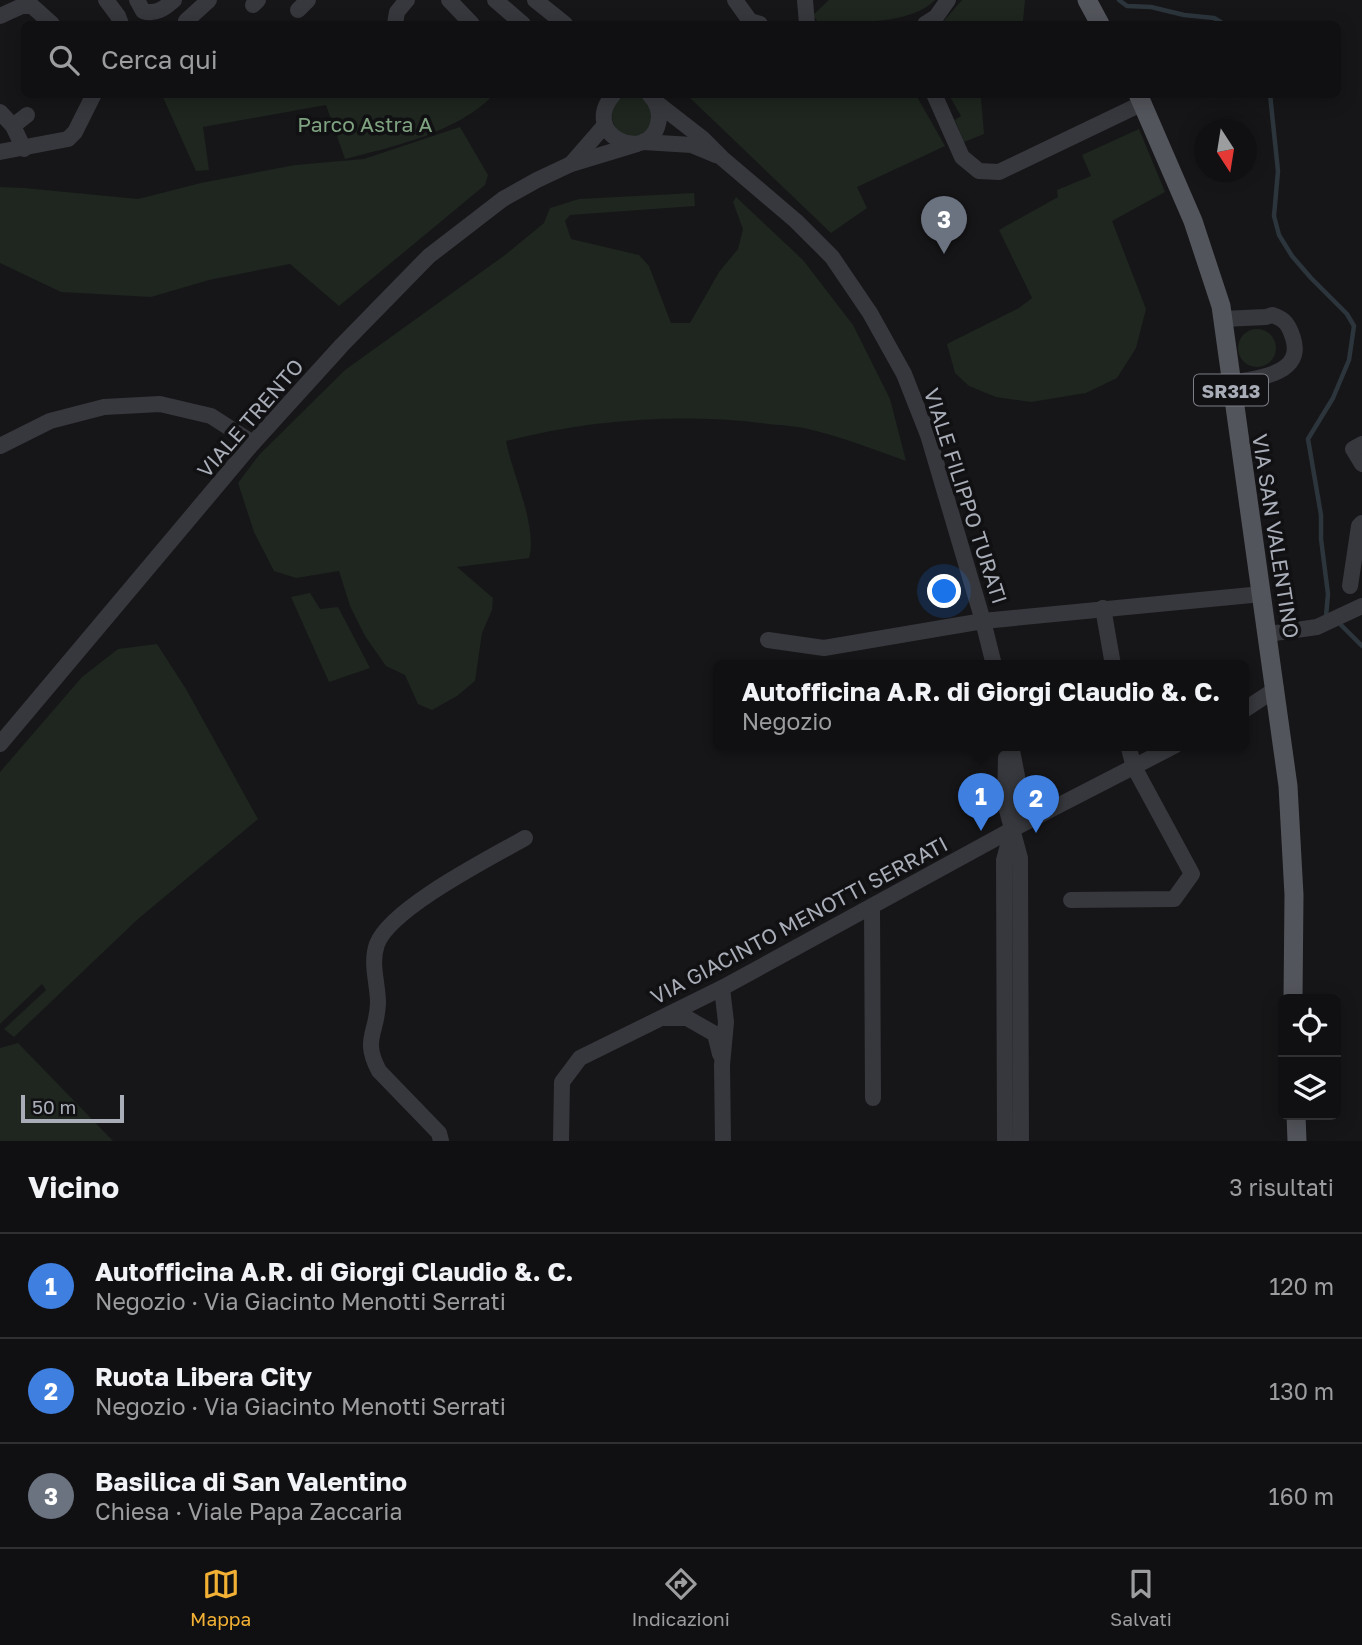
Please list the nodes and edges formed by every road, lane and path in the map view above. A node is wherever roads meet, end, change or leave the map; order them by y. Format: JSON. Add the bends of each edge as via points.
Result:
{"nodes":[{"id":1,"x":106,"y":0,"type":"edge"},
{"id":2,"x":136,"y":0,"type":"edge"},
{"id":3,"x":209,"y":0,"type":"edge"},
{"id":4,"x":407,"y":0,"type":"edge"},
{"id":5,"x":449,"y":0,"type":"edge"},
{"id":6,"x":495,"y":0,"type":"edge"},
{"id":7,"x":535,"y":0,"type":"edge"},
{"id":8,"x":735,"y":0,"type":"edge"},
{"id":9,"x":805,"y":0,"type":"edge"},
{"id":10,"x":948,"y":0,"type":"edge"},
{"id":11,"x":1087,"y":0,"type":"edge"},
{"id":12,"x":173,"y":1,"type":"edge"},
{"id":13,"x":0,"y":16,"type":"edge"},
{"id":14,"x":49,"y":21,"type":"edge"},
{"id":15,"x":120,"y":21,"type":"edge"},
{"id":16,"x":186,"y":21,"type":"edge"},
{"id":17,"x":189,"y":21,"type":"edge"},
{"id":18,"x":396,"y":21,"type":"edge"},
{"id":19,"x":469,"y":21,"type":"edge"},
{"id":20,"x":520,"y":21,"type":"edge"},
{"id":21,"x":561,"y":21,"type":"edge"},
{"id":22,"x":750,"y":21,"type":"edge"},
{"id":23,"x":807,"y":21,"type":"edge"},
{"id":24,"x":930,"y":21,"type":"edge"},
{"id":25,"x":1098,"y":21,"type":"edge"},
{"id":26,"x":92,"y":98,"type":"edge"},
{"id":27,"x":936,"y":98,"type":"edge"},
{"id":28,"x":653,"y":99,"type":"edge"},
{"id":29,"x":1140,"y":99,"type":"edge"},
{"id":30,"x":606,"y":105,"type":"edge"},
{"id":31,"x":0,"y":112,"type":"edge"},
{"id":32,"x":27,"y":115,"type":"dead end"},
{"id":33,"x":13,"y":126,"type":"junction"},
{"id":34,"x":640,"y":143,"type":"junction"},
{"id":35,"x":24,"y":149,"type":"junction"},
{"id":36,"x":0,"y":152,"type":"edge"},
{"id":37,"x":722,"y":158,"type":"junction"},
{"id":38,"x":570,"y":164,"type":"junction"},
{"id":39,"x":1222,"y":319,"type":"junction"},
{"id":40,"x":1230,"y":383,"type":"junction"},
{"id":41,"x":253,"y":443,"type":"junction"},
{"id":42,"x":1362,"y":444,"type":"edge"},
{"id":43,"x":0,"y":446,"type":"edge"},
{"id":44,"x":1362,"y":464,"type":"edge"},
{"id":45,"x":1362,"y":523,"type":"edge"},
{"id":46,"x":1350,"y":586,"type":"dead end"},
{"id":47,"x":1262,"y":594,"type":"junction"},
{"id":48,"x":1103,"y":608,"type":"junction"},
{"id":49,"x":1356,"y":609,"type":"edge"},
{"id":50,"x":984,"y":621,"type":"junction"},
{"id":51,"x":1268,"y":634,"type":"junction"},
{"id":52,"x":768,"y":640,"type":"dead end"},
{"id":53,"x":993,"y":660,"type":"edge"},
{"id":54,"x":1112,"y":660,"type":"edge"},
{"id":55,"x":1276,"y":688,"type":"junction"},
{"id":56,"x":1249,"y":707,"type":"edge"},
{"id":57,"x":0,"y":744,"type":"edge"},
{"id":58,"x":1009,"y":751,"type":"edge"},
{"id":59,"x":1130,"y":751,"type":"edge"},
{"id":60,"x":1165,"y":751,"type":"edge"},
{"id":61,"x":1134,"y":767,"type":"junction"},
{"id":62,"x":1013,"y":829,"type":"junction"},
{"id":63,"x":525,"y":838,"type":"dead end"},
{"id":64,"x":1071,"y":900,"type":"dead end"},
{"id":65,"x":872,"y":907,"type":"junction"},
{"id":66,"x":722,"y":988,"type":"junction"},
{"id":67,"x":1293,"y":994,"type":"edge"},
{"id":68,"x":658,"y":1018,"type":"junction"},
{"id":69,"x":715,"y":1034,"type":"junction"},
{"id":70,"x":722,"y":1065,"type":"junction"},
{"id":71,"x":873,"y":1098,"type":"dead end"},
{"id":72,"x":1296,"y":1120,"type":"edge"},
{"id":73,"x":441,"y":1141,"type":"edge"},
{"id":74,"x":561,"y":1141,"type":"edge"},
{"id":75,"x":723,"y":1141,"type":"edge"},
{"id":76,"x":1005,"y":1141,"type":"edge"},
{"id":77,"x":1021,"y":1141,"type":"edge"},
{"id":78,"x":1297,"y":1141,"type":"edge"}],
"edges":[{"from":1,"to":15,"type":"street"},
{"from":2,"to":12,"type":"street","via":[[143,11],[151,13]]},
{"from":3,"to":17,"type":"street"},
{"from":4,"to":18,"type":"street"},
{"from":5,"to":19,"type":"street"},
{"from":6,"to":20,"type":"street"},
{"from":7,"to":21,"type":"street"},
{"from":8,"to":22,"type":"street"},
{"from":9,"to":23,"type":"street"},
{"from":10,"to":24,"type":"street"},
{"from":11,"to":25,"type":"main road"},
{"from":12,"to":16,"type":"street"},
{"from":13,"to":14,"type":"street","via":[[32,6]]},
{"from":26,"to":35,"type":"street","via":[[68,139]]},
{"from":27,"to":29,"type":"street","via":[[962,157],[979,171],[999,172]]},
{"from":28,"to":34,"type":"street","via":[[660,112],[657,130]]},
{"from":28,"to":37,"type":"street","name":"VIALE FILIPPO TURATI"},
{"from":29,"to":39,"type":"main road","name":"VIA SAN VALENTINO","number":"SR313","via":[[1193,221]]},
{"from":30,"to":34,"type":"street","via":[[614,138]]},
{"from":30,"to":38,"type":"street","name":"VIALE TRENTO"},
{"from":31,"to":33,"type":"street"},
{"from":32,"to":33,"type":"street"},
{"from":33,"to":35,"type":"street"},
{"from":34,"to":37,"type":"street","name":"VIALE FILIPPO TURATI","via":[[692,145]]},
{"from":34,"to":38,"type":"street","name":"VIALE TRENTO"},
{"from":35,"to":36,"type":"street"},
{"from":37,"to":50,"type":"street","name":"VIALE FILIPPO TURATI","via":[[832,257],[870,313],[904,374],[928,435]]},
{"from":38,"to":41,"type":"street","name":"VIALE TRENTO","via":[[503,199],[429,256]]},
{"from":39,"to":40,"type":"main road","name":"VIA SAN VALENTINO","number":"SR313"},
{"from":39,"to":40,"type":"street","via":[[1272,315],[1283,319],[1295,344],[1292,361],[1276,374]]},
{"from":40,"to":47,"type":"main road","name":"VIA SAN VALENTINO","number":"SR313"},
{"from":41,"to":43,"type":"street","via":[[211,416],[160,404],[104,407],[50,421]]},
{"from":41,"to":57,"type":"street","name":"VIALE TRENTO"},
{"from":42,"to":44,"type":"street","via":[[1353,449]]},
{"from":45,"to":46,"type":"street"},
{"from":47,"to":48,"type":"street"},
{"from":47,"to":51,"type":"main road","name":"VIA SAN VALENTINO","number":"SR313"},
{"from":48,"to":50,"type":"street"},
{"from":48,"to":54,"type":"street"},
{"from":49,"to":51,"type":"street","via":[[1317,627]]},
{"from":50,"to":52,"type":"street","via":[[824,648]]},
{"from":50,"to":53,"type":"street","name":"VIALE FILIPPO TURATI"},
{"from":51,"to":55,"type":"main road","name":"VIA SAN VALENTINO","number":"SR313"},
{"from":55,"to":56,"type":"street"},
{"from":55,"to":67,"type":"main road","name":"VIA SAN VALENTINO","number":"SR313","via":[[1288,786]]},
{"from":58,"to":62,"type":"street","via":[[1005,803]]},
{"from":59,"to":61,"type":"street"},
{"from":60,"to":61,"type":"street","name":"VIA GIACINTO MENOTTI SERRATI"},
{"from":61,"to":62,"type":"street","name":"VIA GIACINTO MENOTTI SERRATI"},
{"from":61,"to":64,"type":"street","via":[[1192,874],[1174,899]]},
{"from":62,"to":65,"type":"street","name":"VIA GIACINTO MENOTTI SERRATI"},
{"from":62,"to":76,"type":"street","via":[[1004,860]]},
{"from":62,"to":77,"type":"street","via":[[1020,858]]},
{"from":63,"to":73,"type":"street","via":[[438,887],[382,933],[377,946],[373,1059],[379,1071],[439,1133]]},
{"from":65,"to":66,"type":"street","name":"VIA GIACINTO MENOTTI SERRATI"},
{"from":65,"to":71,"type":"street"},
{"from":66,"to":68,"type":"street","name":"VIA GIACINTO MENOTTI SERRATI"},
{"from":66,"to":69,"type":"street"},
{"from":66,"to":70,"type":"street","via":[[726,1022]]},
{"from":68,"to":69,"type":"street","via":[[687,1018]]},
{"from":68,"to":74,"type":"street","name":"VIA GIACINTO MENOTTI SERRATI","via":[[580,1058],[562,1082]]},
{"from":69,"to":70,"type":"street"},
{"from":70,"to":75,"type":"street"},
{"from":72,"to":78,"type":"main road"}]}
